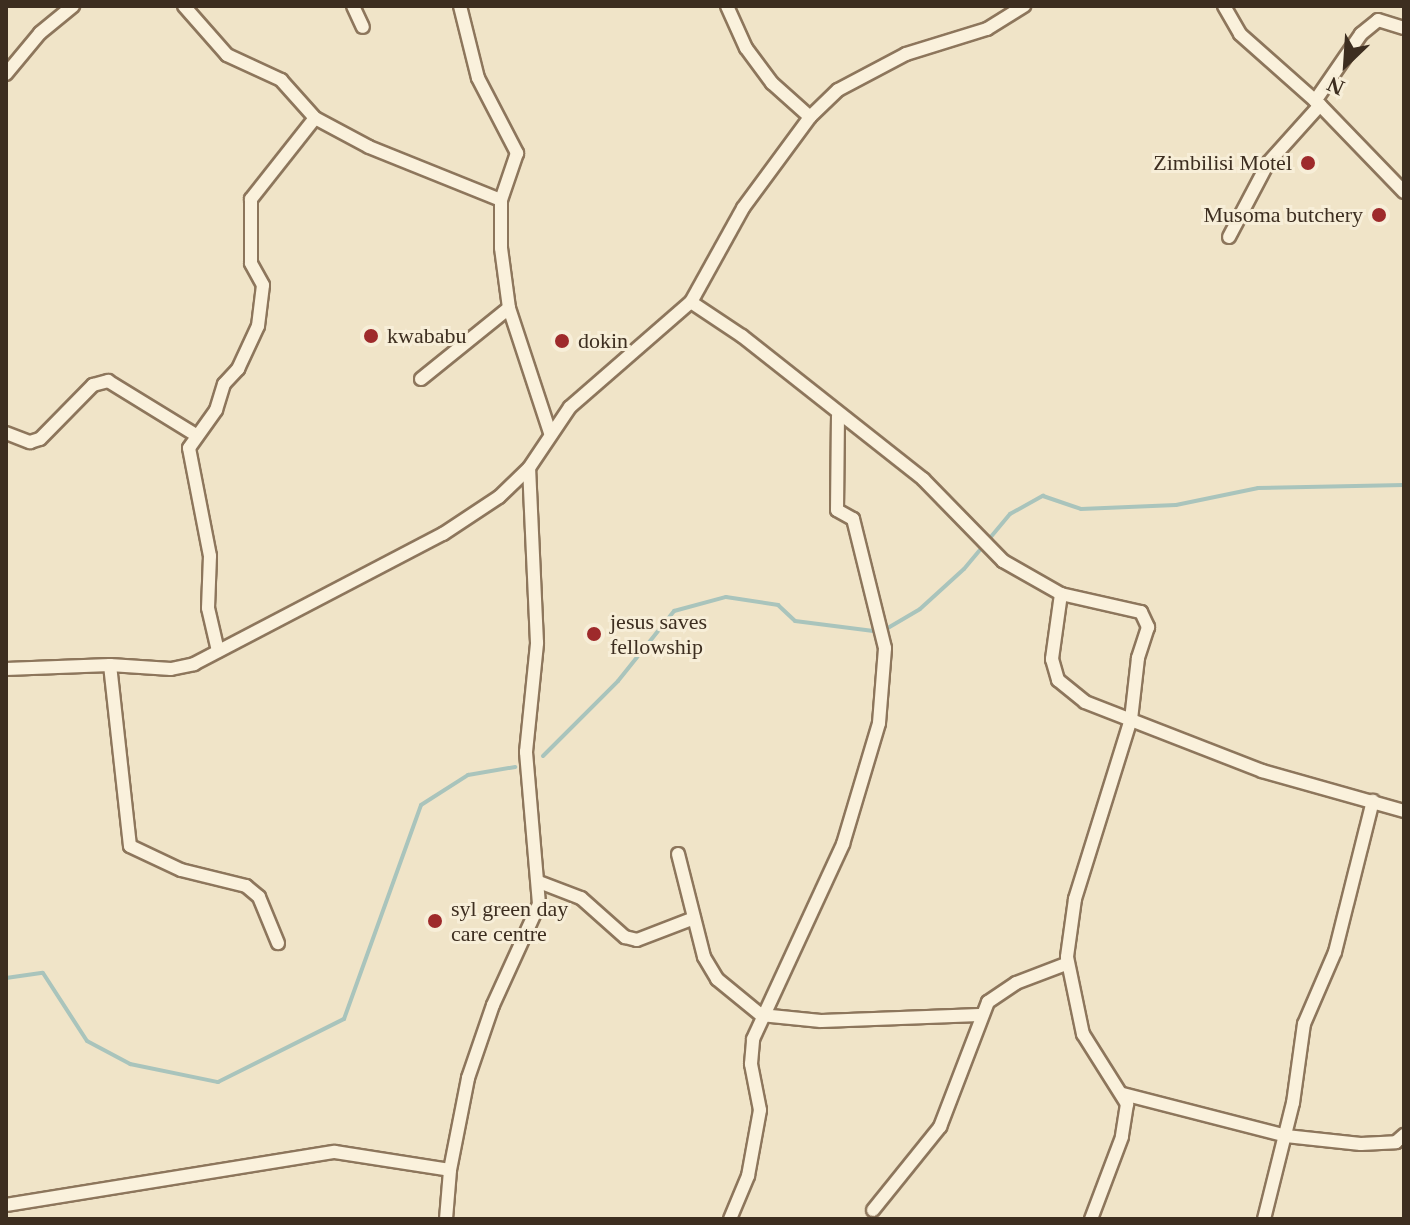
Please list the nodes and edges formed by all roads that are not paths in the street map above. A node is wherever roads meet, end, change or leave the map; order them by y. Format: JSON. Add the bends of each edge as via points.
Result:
{"nodes":[{"id":1,"x":73,"y":6,"type":"edge"},
{"id":2,"x":184,"y":6,"type":"edge"},
{"id":3,"x":353,"y":6,"type":"edge"},
{"id":4,"x":460,"y":6,"type":"edge"},
{"id":5,"x":727,"y":6,"type":"edge"},
{"id":6,"x":1024,"y":6,"type":"edge"},
{"id":7,"x":1224,"y":6,"type":"edge"},
{"id":8,"x":363,"y":27,"type":"dead end"},
{"id":9,"x":1404,"y":28,"type":"edge"},
{"id":10,"x":6,"y":74,"type":"edge"},
{"id":11,"x":1317,"y":103,"type":"junction"},
{"id":12,"x":810,"y":117,"type":"junction"},
{"id":13,"x":315,"y":118,"type":"junction"},
{"id":14,"x":1404,"y":192,"type":"edge"},
{"id":15,"x":501,"y":200,"type":"junction"},
{"id":16,"x":1229,"y":237,"type":"dead end"},
{"id":17,"x":691,"y":302,"type":"junction"},
{"id":18,"x":509,"y":308,"type":"junction"},
{"id":19,"x":421,"y":379,"type":"dead end"},
{"id":20,"x":838,"y":416,"type":"junction"},
{"id":21,"x":6,"y":433,"type":"edge"},
{"id":22,"x":550,"y":433,"type":"junction"},
{"id":23,"x":194,"y":434,"type":"junction"},
{"id":24,"x":529,"y":468,"type":"junction"},
{"id":25,"x":1061,"y":594,"type":"junction"},
{"id":26,"x":218,"y":651,"type":"junction"},
{"id":27,"x":110,"y":665,"type":"junction"},
{"id":28,"x":6,"y":669,"type":"edge"},
{"id":29,"x":1131,"y":719,"type":"junction"},
{"id":30,"x":1373,"y":801,"type":"junction"},
{"id":31,"x":1404,"y":811,"type":"edge"},
{"id":32,"x":678,"y":854,"type":"dead end"},
{"id":33,"x":539,"y":882,"type":"junction"},
{"id":34,"x":694,"y":918,"type":"junction"},
{"id":35,"x":278,"y":943,"type":"dead end"},
{"id":36,"x":1066,"y":964,"type":"junction"},
{"id":37,"x":761,"y":1015,"type":"junction"},
{"id":38,"x":980,"y":1015,"type":"junction"},
{"id":39,"x":1123,"y":1094,"type":"junction"},
{"id":40,"x":1404,"y":1135,"type":"edge"},
{"id":41,"x":1286,"y":1136,"type":"junction"},
{"id":42,"x":450,"y":1170,"type":"junction"},
{"id":43,"x":6,"y":1205,"type":"edge"},
{"id":44,"x":873,"y":1210,"type":"dead end"},
{"id":45,"x":446,"y":1219,"type":"edge"},
{"id":46,"x":730,"y":1219,"type":"edge"},
{"id":47,"x":1091,"y":1219,"type":"edge"},
{"id":48,"x":1264,"y":1219,"type":"edge"}],
"edges":[{"from":1,"to":10,"type":"street","via":[[40,33]]},
{"from":2,"to":13,"type":"street","via":[[227,55],[281,80]]},
{"from":3,"to":8,"type":"street"},
{"from":4,"to":15,"type":"street","via":[[478,78],[517,153]]},
{"from":5,"to":12,"type":"street","via":[[746,48],[772,83]]},
{"from":6,"to":12,"type":"street","via":[[987,29],[862,74]]},
{"from":7,"to":11,"type":"street","via":[[1240,34]]},
{"from":9,"to":11,"type":"street","via":[[1378,20],[1361,34]]},
{"from":11,"to":14,"type":"street"},
{"from":11,"to":16,"type":"street","via":[[1268,163]]},
{"from":12,"to":17,"type":"street","via":[[743,208]]},
{"from":13,"to":15,"type":"street","via":[[369,147]]},
{"from":13,"to":23,"type":"street","via":[[251,199],[251,263],[263,285],[258,326],[244,360],[224,384],[216,410]]},
{"from":15,"to":18,"type":"street"},
{"from":17,"to":20,"type":"street","via":[[782,367]]},
{"from":17,"to":22,"type":"street","via":[[570,407]]},
{"from":18,"to":19,"type":"street"},
{"from":18,"to":22,"type":"street"},
{"from":20,"to":25,"type":"street","via":[[923,479],[1003,561]]},
{"from":20,"to":37,"type":"street","via":[[837,510],[853,519],[885,648],[879,723],[853,819]]},
{"from":21,"to":23,"type":"street","via":[[30,442],[40,439],[93,385],[108,381]]},
{"from":22,"to":24,"type":"street"},
{"from":23,"to":26,"type":"street","via":[[189,467],[210,556],[208,608]]},
{"from":24,"to":26,"type":"street","via":[[499,497],[443,534]]},
{"from":24,"to":33,"type":"street","via":[[537,643],[526,752]]},
{"from":25,"to":29,"type":"street","via":[[1052,659],[1058,680],[1085,702]]},
{"from":25,"to":29,"type":"street","via":[[1141,612],[1148,627]]},
{"from":26,"to":27,"type":"street","via":[[180,668]]},
{"from":27,"to":28,"type":"street"},
{"from":27,"to":35,"type":"street","via":[[130,846],[181,870],[246,886],[259,897]]},
{"from":29,"to":30,"type":"street","via":[[1262,771]]},
{"from":29,"to":36,"type":"street","via":[[1075,899]]},
{"from":30,"to":31,"type":"street"},
{"from":30,"to":41,"type":"street","via":[[1335,952],[1304,1024]]},
{"from":32,"to":34,"type":"street"},
{"from":33,"to":34,"type":"street","via":[[581,898],[625,937],[637,940]]},
{"from":33,"to":42,"type":"street","via":[[532,928],[493,1005],[468,1078]]},
{"from":34,"to":37,"type":"street","via":[[704,957],[717,979]]},
{"from":36,"to":38,"type":"street","via":[[993,997]]},
{"from":36,"to":39,"type":"street","via":[[1083,1034]]},
{"from":37,"to":38,"type":"street","via":[[821,1021]]},
{"from":37,"to":46,"type":"street","via":[[751,1064],[760,1110],[748,1176]]},
{"from":38,"to":44,"type":"street","via":[[940,1127]]},
{"from":39,"to":41,"type":"street"},
{"from":39,"to":47,"type":"street","via":[[1127,1122]]},
{"from":40,"to":41,"type":"street","via":[[1396,1142],[1361,1144]]},
{"from":41,"to":48,"type":"street"},
{"from":42,"to":43,"type":"street","via":[[335,1152]]},
{"from":42,"to":45,"type":"street"}]}
